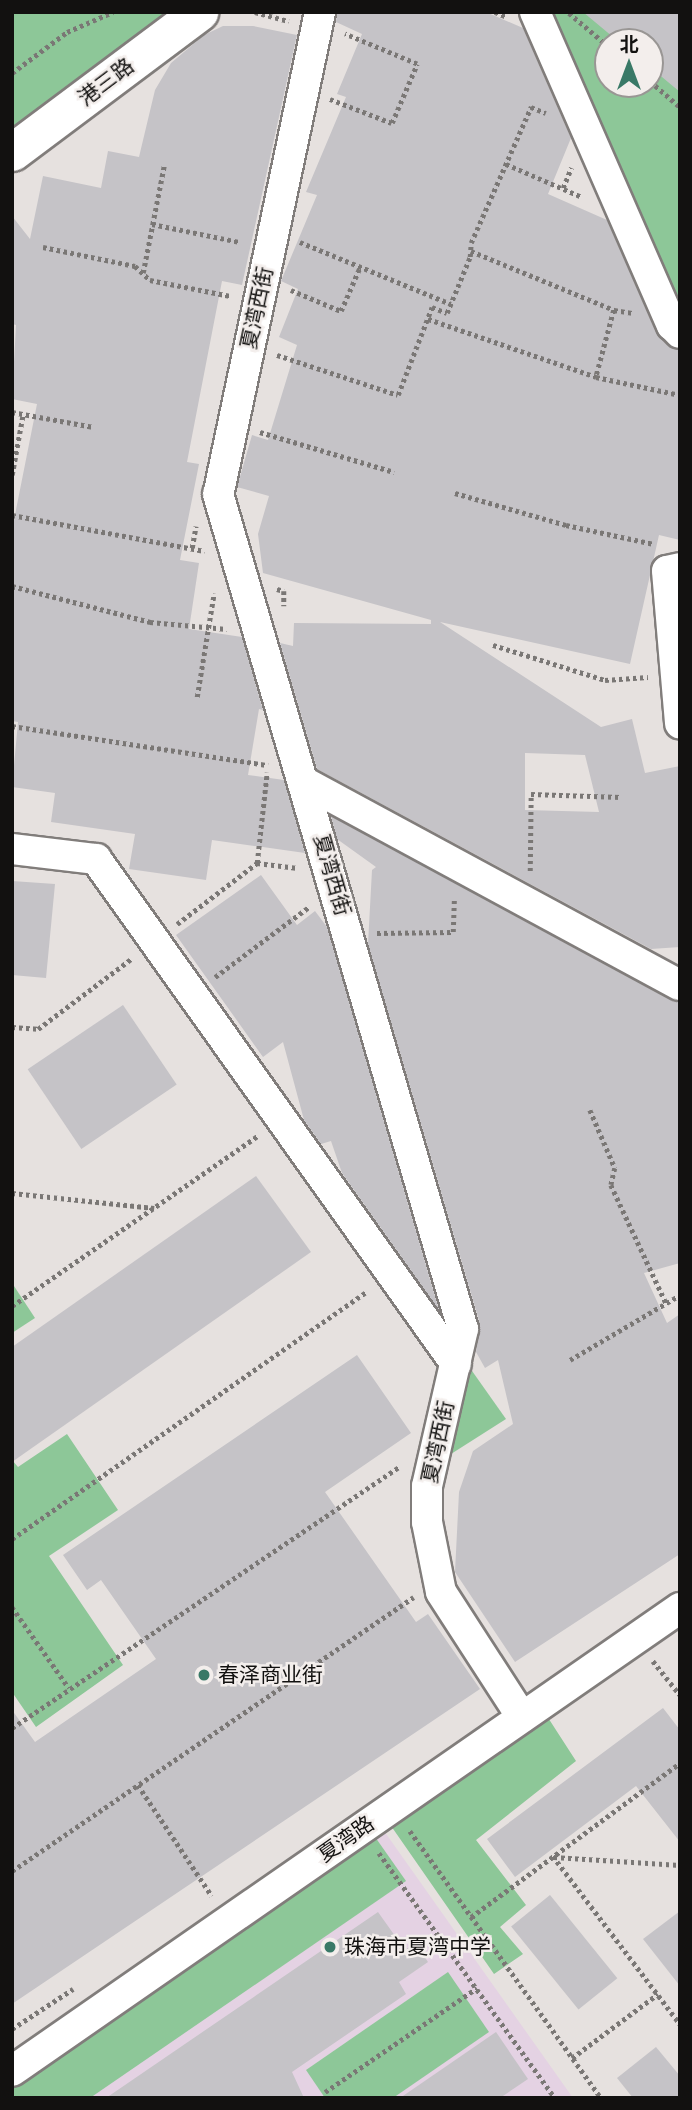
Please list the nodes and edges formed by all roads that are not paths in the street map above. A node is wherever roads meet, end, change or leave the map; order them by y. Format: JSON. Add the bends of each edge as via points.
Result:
{"nodes":[{"id":1,"x":199,"y":12,"type":"edge"},
{"id":2,"x":535,"y":12,"type":"edge"},
{"id":3,"x":318,"y":19,"type":"edge"},
{"id":4,"x":12,"y":152,"type":"edge"},
{"id":5,"x":680,"y":333,"type":"edge"},
{"id":6,"x":673,"y":570,"type":"edge"},
{"id":7,"x":680,"y":723,"type":"edge"},
{"id":8,"x":302,"y":776,"type":"junction"},
{"id":9,"x":12,"y":849,"type":"edge"},
{"id":10,"x":680,"y":985,"type":"edge"},
{"id":11,"x":456,"y":1364,"type":"junction"},
{"id":12,"x":680,"y":1608,"type":"edge"},
{"id":13,"x":522,"y":1717,"type":"junction"},
{"id":14,"x":12,"y":2071,"type":"edge"}],
"edges":[{"from":1,"to":4,"type":"main road","name":"港三路"},
{"from":2,"to":5,"type":"street","via":[[672,326]]},
{"from":3,"to":8,"type":"street","name":"夏湾西街","via":[[278,243],[259,302],[218,494],[229,555],[258,627]]},
{"from":6,"to":7,"type":"street","via":[[673,676]]},
{"from":8,"to":10,"type":"street"},
{"from":8,"to":11,"type":"street","name":"夏湾西街","via":[[463,1329]]},
{"from":9,"to":11,"type":"street","via":[[96,859]]},
{"from":11,"to":13,"type":"street","name":"夏湾西街","via":[[427,1486],[427,1522],[441,1591]]},
{"from":12,"to":13,"type":"street","name":"夏湾路"},
{"from":13,"to":14,"type":"street","name":"夏湾路"}]}
